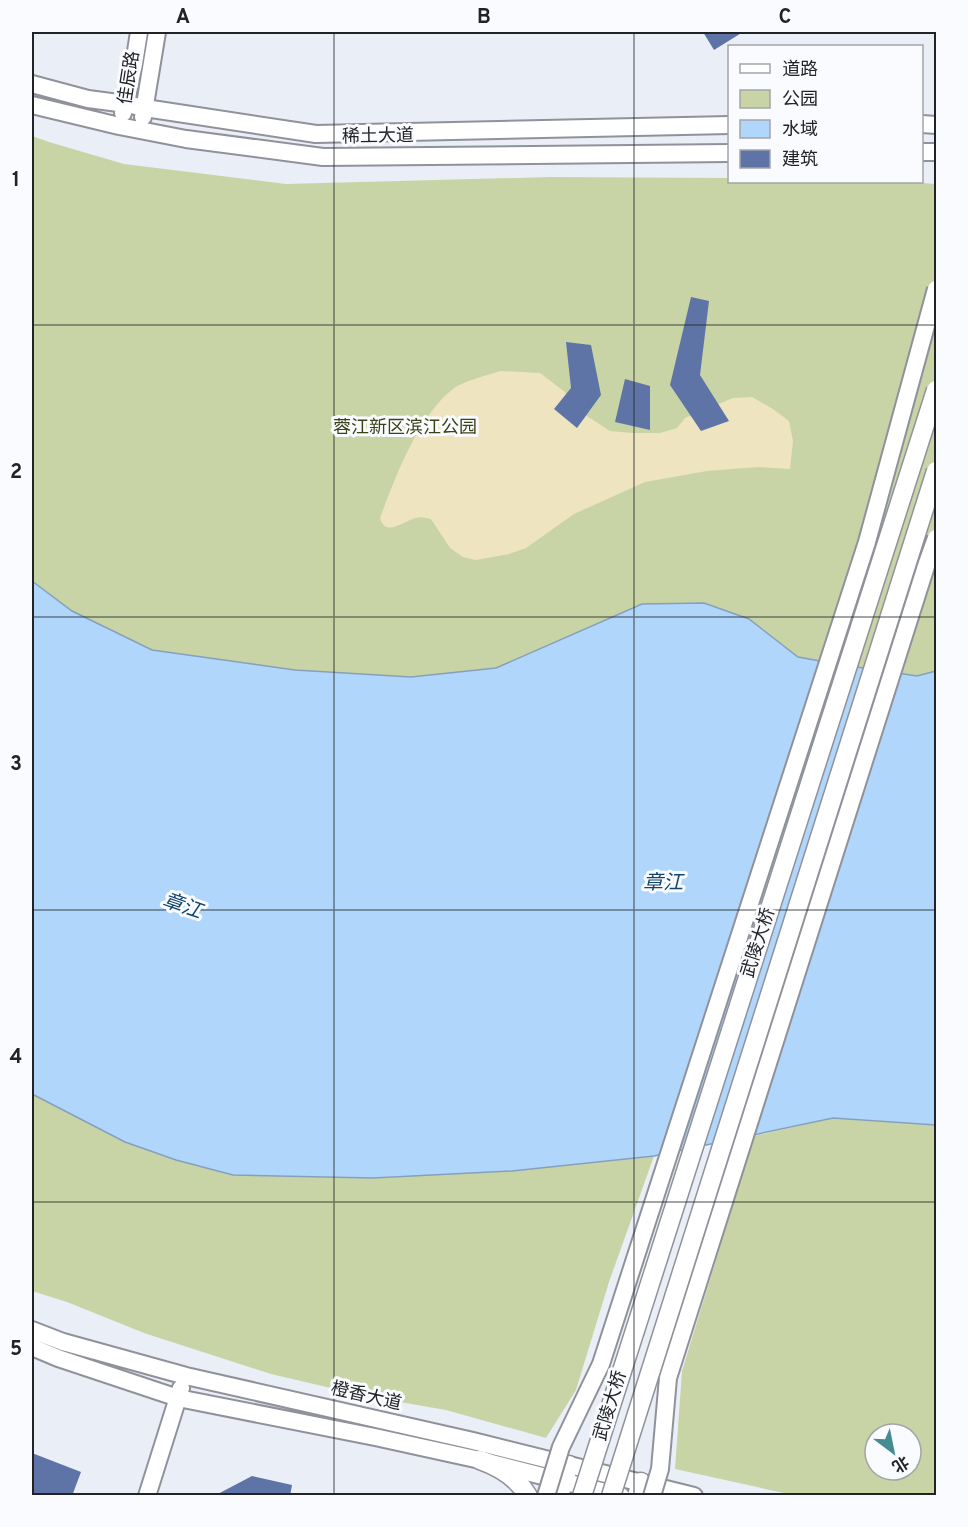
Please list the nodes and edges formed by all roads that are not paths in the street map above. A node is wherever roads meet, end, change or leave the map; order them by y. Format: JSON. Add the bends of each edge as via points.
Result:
{"nodes":[{"id":1,"x":139,"y":32,"type":"edge"},
{"id":2,"x":157,"y":32,"type":"edge"},
{"id":3,"x":32,"y":84,"type":"edge"},
{"id":4,"x":126,"y":104,"type":"junction"},
{"id":5,"x":32,"y":105,"type":"edge"},
{"id":6,"x":145,"y":108,"type":"junction"},
{"id":7,"x":728,"y":124,"type":"edge"},
{"id":8,"x":119,"y":126,"type":"junction"},
{"id":9,"x":140,"y":130,"type":"junction"},
{"id":10,"x":728,"y":153,"type":"edge"},
{"id":11,"x":936,"y":289,"type":"edge"},
{"id":12,"x":936,"y":390,"type":"edge"},
{"id":13,"x":936,"y":471,"type":"edge"},
{"id":14,"x":936,"y":538,"type":"edge"},
{"id":15,"x":32,"y":1330,"type":"edge"},
{"id":16,"x":32,"y":1347,"type":"edge"},
{"id":17,"x":186,"y":1376,"type":"junction"},
{"id":18,"x":178,"y":1398,"type":"junction"},
{"id":19,"x":480,"y":1460,"type":"junction"},
{"id":20,"x":564,"y":1481,"type":"edge"},
{"id":21,"x":643,"y":1491,"type":"edge"},
{"id":22,"x":147,"y":1496,"type":"edge"},
{"id":23,"x":528,"y":1496,"type":"edge"},
{"id":24,"x":546,"y":1496,"type":"edge"},
{"id":25,"x":582,"y":1496,"type":"edge"},
{"id":26,"x":611,"y":1496,"type":"edge"},
{"id":27,"x":621,"y":1496,"type":"edge"},
{"id":28,"x":694,"y":1496,"type":"edge"}],
"edges":[{"from":1,"to":4,"type":"main road","name":"佳辰路"},
{"from":2,"to":6,"type":"main road","name":"佳辰路"},
{"from":3,"to":4,"type":"main road","name":"稀土大道","via":[[88,99]]},
{"from":4,"to":6,"type":"main road","name":"稀土大道"},
{"from":4,"to":8,"type":"main road","name":"佳辰路"},
{"from":5,"to":8,"type":"main road","name":"稀土大道"},
{"from":6,"to":7,"type":"main road","name":"稀土大道","via":[[316,134]]},
{"from":6,"to":9,"type":"main road","name":"佳辰路"},
{"from":8,"to":9,"type":"main road","name":"稀土大道"},
{"from":9,"to":10,"type":"main road","name":"稀土大道","via":[[323,157]]},
{"from":11,"to":24,"type":"main road","bridge":true,"via":[[867,542],[601,1364],[561,1447]]},
{"from":12,"to":25,"type":"main road","name":"武陵大桥","bridge":true},
{"from":13,"to":26,"type":"main road","name":"武陵大桥","bridge":true},
{"from":14,"to":21,"type":"main road","bridge":true,"via":[[668,1378],[660,1469]]},
{"from":15,"to":17,"type":"main road","name":"橙香大道"},
{"from":16,"to":18,"type":"main road","name":"橙香大道"},
{"from":17,"to":18,"type":"main road"},
{"from":17,"to":20,"type":"main road","name":"橙香大道"},
{"from":18,"to":19,"type":"main road","name":"橙香大道"},
{"from":18,"to":22,"type":"main road"},
{"from":19,"to":20,"type":"main road","name":"橙香大道"},
{"from":19,"to":23,"type":"main road","via":[[516,1480]]},
{"from":20,"to":21,"type":"main road","name":"橙香大道"},
{"from":20,"to":27,"type":"main road","name":"橙香大道"},
{"from":21,"to":28,"type":"main road","name":"橙香大道"}]}
